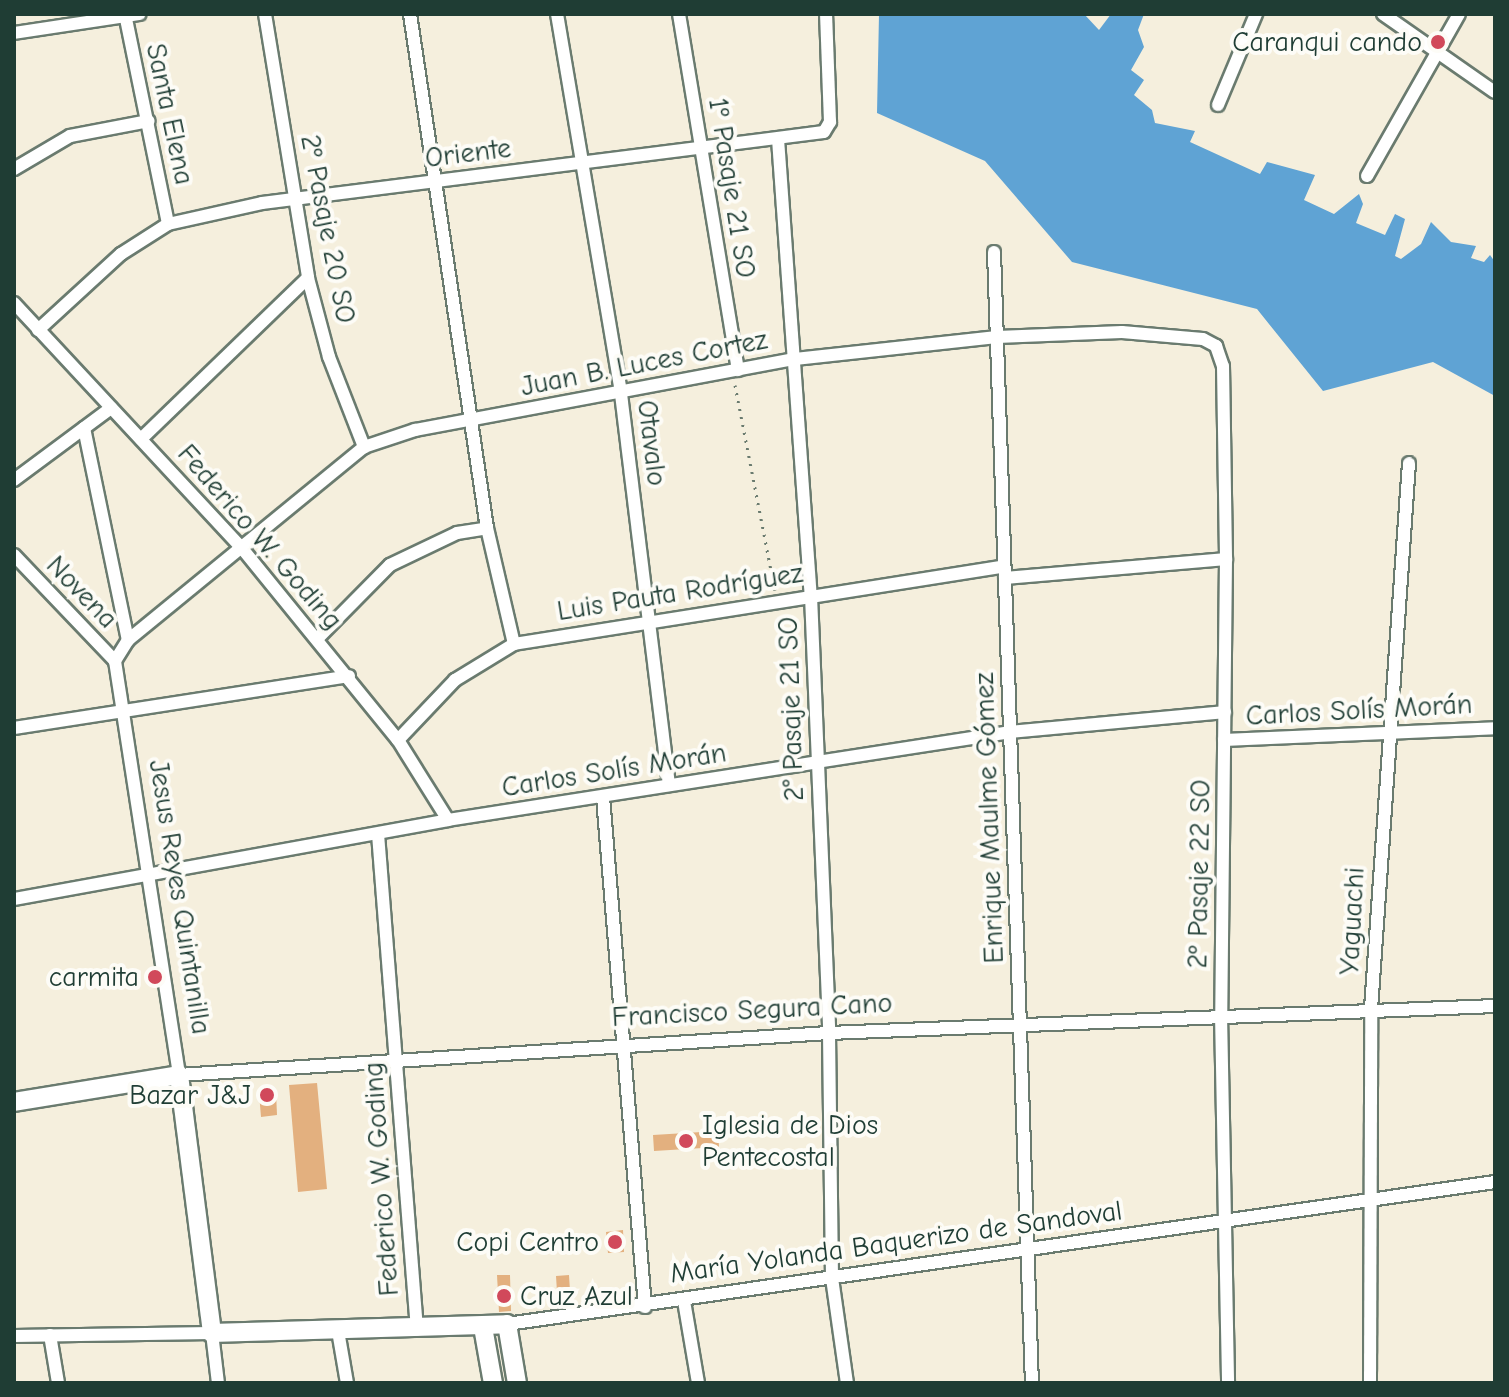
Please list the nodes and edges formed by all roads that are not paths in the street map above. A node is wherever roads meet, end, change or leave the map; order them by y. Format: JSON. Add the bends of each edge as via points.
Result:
{"nodes":[{"id":1,"x":140,"y":14,"type":"edge"},
{"id":2,"x":265,"y":14,"type":"edge"},
{"id":3,"x":410,"y":14,"type":"edge"},
{"id":4,"x":557,"y":14,"type":"edge"},
{"id":5,"x":679,"y":14,"type":"edge"},
{"id":6,"x":826,"y":14,"type":"edge"},
{"id":7,"x":1256,"y":14,"type":"edge"},
{"id":8,"x":1383,"y":14,"type":"edge"},
{"id":9,"x":1459,"y":14,"type":"edge"},
{"id":10,"x":125,"y":15,"type":"edge"},
{"id":11,"x":14,"y":33,"type":"edge"},
{"id":12,"x":1438,"y":51,"type":"junction"},
{"id":13,"x":1495,"y":92,"type":"edge"},
{"id":14,"x":1218,"y":105,"type":"dead end"},
{"id":15,"x":149,"y":121,"type":"junction"},
{"id":16,"x":778,"y":139,"type":"junction"},
{"id":17,"x":702,"y":148,"type":"junction"},
{"id":18,"x":581,"y":163,"type":"junction"},
{"id":19,"x":14,"y":169,"type":"edge"},
{"id":20,"x":1367,"y":176,"type":"dead end"},
{"id":21,"x":435,"y":182,"type":"junction"},
{"id":22,"x":296,"y":199,"type":"junction"},
{"id":23,"x":168,"y":224,"type":"junction"},
{"id":24,"x":994,"y":252,"type":"dead end"},
{"id":25,"x":308,"y":278,"type":"junction"},
{"id":26,"x":14,"y":303,"type":"edge"},
{"id":27,"x":38,"y":330,"type":"junction"},
{"id":28,"x":997,"y":337,"type":"junction"},
{"id":29,"x":795,"y":359,"type":"junction"},
{"id":30,"x":1223,"y":366,"type":"joint"},
{"id":31,"x":735,"y":370,"type":"junction"},
{"id":32,"x":621,"y":394,"type":"junction"},
{"id":33,"x":111,"y":408,"type":"junction"},
{"id":34,"x":472,"y":419,"type":"junction"},
{"id":35,"x":84,"y":428,"type":"junction"},
{"id":36,"x":141,"y":439,"type":"junction"},
{"id":37,"x":364,"y":447,"type":"junction"},
{"id":38,"x":1409,"y":463,"type":"dead end"},
{"id":39,"x":14,"y":480,"type":"edge"},
{"id":40,"x":487,"y":528,"type":"junction"},
{"id":41,"x":241,"y":547,"type":"junction"},
{"id":42,"x":14,"y":555,"type":"edge"},
{"id":43,"x":1226,"y":559,"type":"junction"},
{"id":44,"x":1004,"y":572,"type":"junction"},
{"id":45,"x":811,"y":596,"type":"junction"},
{"id":46,"x":650,"y":620,"type":"junction"},
{"id":47,"x":317,"y":639,"type":"junction"},
{"id":48,"x":128,"y":640,"type":"junction"},
{"id":49,"x":514,"y":644,"type":"junction"},
{"id":50,"x":115,"y":661,"type":"junction"},
{"id":51,"x":349,"y":676,"type":"junction"},
{"id":52,"x":123,"y":709,"type":"junction"},
{"id":53,"x":1225,"y":712,"type":"junction"},
{"id":54,"x":14,"y":728,"type":"edge"},
{"id":55,"x":1495,"y":728,"type":"edge"},
{"id":56,"x":1387,"y":731,"type":"junction"},
{"id":57,"x":1010,"y":732,"type":"junction"},
{"id":58,"x":398,"y":740,"type":"junction"},
{"id":59,"x":1224,"y":740,"type":"junction"},
{"id":60,"x":817,"y":762,"type":"junction"},
{"id":61,"x":669,"y":785,"type":"junction"},
{"id":62,"x":603,"y":797,"type":"junction"},
{"id":63,"x":448,"y":820,"type":"junction"},
{"id":64,"x":378,"y":834,"type":"junction"},
{"id":65,"x":150,"y":872,"type":"junction"},
{"id":66,"x":14,"y":899,"type":"edge"},
{"id":67,"x":1495,"y":1006,"type":"edge"},
{"id":68,"x":1371,"y":1009,"type":"junction"},
{"id":69,"x":1221,"y":1014,"type":"junction"},
{"id":70,"x":1019,"y":1023,"type":"junction"},
{"id":71,"x":829,"y":1033,"type":"junction"},
{"id":72,"x":625,"y":1046,"type":"junction"},
{"id":73,"x":397,"y":1058,"type":"junction"},
{"id":74,"x":179,"y":1075,"type":"junction"},
{"id":75,"x":14,"y":1102,"type":"edge"},
{"id":76,"x":1495,"y":1182,"type":"edge"},
{"id":77,"x":1371,"y":1200,"type":"junction"},
{"id":78,"x":1224,"y":1221,"type":"junction"},
{"id":79,"x":1027,"y":1251,"type":"junction"},
{"id":80,"x":832,"y":1278,"type":"junction"},
{"id":81,"x":684,"y":1301,"type":"junction"},
{"id":82,"x":645,"y":1307,"type":"junction"},
{"id":83,"x":507,"y":1324,"type":"junction"},
{"id":84,"x":483,"y":1327,"type":"junction"},
{"id":85,"x":417,"y":1329,"type":"junction"},
{"id":86,"x":338,"y":1331,"type":"junction"},
{"id":87,"x":212,"y":1333,"type":"junction"},
{"id":88,"x":50,"y":1335,"type":"junction"},
{"id":89,"x":14,"y":1336,"type":"edge"},
{"id":90,"x":58,"y":1383,"type":"edge"},
{"id":91,"x":218,"y":1383,"type":"edge"},
{"id":92,"x":347,"y":1383,"type":"edge"},
{"id":93,"x":493,"y":1383,"type":"edge"},
{"id":94,"x":517,"y":1383,"type":"edge"},
{"id":95,"x":698,"y":1383,"type":"edge"},
{"id":96,"x":847,"y":1383,"type":"edge"},
{"id":97,"x":1032,"y":1383,"type":"edge"},
{"id":98,"x":1228,"y":1383,"type":"edge"},
{"id":99,"x":1370,"y":1383,"type":"edge"}],
"edges":[{"from":1,"to":10,"type":"street"},
{"from":2,"to":22,"type":"street","name":"2º Pasaje 20 SO"},
{"from":3,"to":21,"type":"street"},
{"from":4,"to":18,"type":"street","name":"Otavalo"},
{"from":5,"to":17,"type":"street","name":"1º Pasaje 21 SO"},
{"from":6,"to":16,"type":"street","name":"Oriente","via":[[830,122],[824,132]]},
{"from":7,"to":14,"type":"street"},
{"from":8,"to":12,"type":"street"},
{"from":9,"to":12,"type":"street"},
{"from":10,"to":11,"type":"street"},
{"from":10,"to":15,"type":"street","name":"Santa Elena"},
{"from":12,"to":13,"type":"street"},
{"from":12,"to":20,"type":"street"},
{"from":15,"to":19,"type":"street","via":[[70,136]]},
{"from":15,"to":23,"type":"street","name":"Santa Elena"},
{"from":16,"to":17,"type":"street","name":"Oriente"},
{"from":16,"to":29,"type":"street","name":"2° Pasaje 21 SO"},
{"from":17,"to":18,"type":"street","name":"Oriente"},
{"from":17,"to":31,"type":"street","name":"1º Pasaje 21 SO"},
{"from":18,"to":21,"type":"street","name":"Oriente"},
{"from":18,"to":32,"type":"street","name":"Otavalo"},
{"from":21,"to":22,"type":"street","name":"Oriente"},
{"from":21,"to":34,"type":"street"},
{"from":22,"to":23,"type":"street","name":"Oriente"},
{"from":22,"to":25,"type":"street","name":"2º Pasaje 20 SO"},
{"from":23,"to":27,"type":"street","name":"Oriente","via":[[121,254]]},
{"from":24,"to":28,"type":"street","name":"Enrique Maulme Gómez"},
{"from":25,"to":36,"type":"street"},
{"from":25,"to":37,"type":"street","name":"2º Pasaje 20 SO","via":[[329,357]]},
{"from":26,"to":27,"type":"street","name":"Federico W. Goding"},
{"from":27,"to":33,"type":"street","name":"Federico W. Goding"},
{"from":28,"to":29,"type":"street","name":"Juan B. Luces Cortez"},
{"from":28,"to":30,"type":"street","name":"Juan B. Luces Cortez","via":[[1122,332],[1203,339],[1216,346]]},
{"from":28,"to":44,"type":"street","name":"Enrique Maulme Gómez"},
{"from":29,"to":31,"type":"street","name":"Juan B. Luces Cortez"},
{"from":29,"to":45,"type":"street","name":"2° Pasaje 21 SO"},
{"from":30,"to":43,"type":"street","name":"2º Pasaje 22 SO"},
{"from":31,"to":32,"type":"street","name":"Juan B. Luces Cortez"},
{"from":32,"to":34,"type":"street","name":"Juan B. Luces Cortez"},
{"from":32,"to":46,"type":"street","name":"Otavalo"},
{"from":33,"to":35,"type":"street"},
{"from":33,"to":36,"type":"street","name":"Federico W. Goding"},
{"from":34,"to":37,"type":"street","name":"Juan B. Luces Cortez"},
{"from":34,"to":40,"type":"street"},
{"from":35,"to":39,"type":"street"},
{"from":35,"to":48,"type":"street"},
{"from":36,"to":41,"type":"street","name":"Federico W. Goding"},
{"from":37,"to":41,"type":"street","name":"Juan B. Luces Cortez"},
{"from":38,"to":56,"type":"street","name":"Yaguachi"},
{"from":40,"to":47,"type":"street","via":[[457,533],[390,565]]},
{"from":40,"to":49,"type":"street"},
{"from":41,"to":47,"type":"street","name":"Federico W. Goding"},
{"from":41,"to":48,"type":"street","name":"Juan B. Luces Cortez"},
{"from":42,"to":50,"type":"street","name":"Novena"},
{"from":43,"to":44,"type":"street","name":"Luis Pauta Rodríguez"},
{"from":43,"to":53,"type":"street","name":"2º Pasaje 22 SO"},
{"from":44,"to":45,"type":"street","name":"Luis Pauta Rodríguez"},
{"from":44,"to":57,"type":"street","name":"Enrique Maulme Gómez"},
{"from":45,"to":46,"type":"street","name":"Luis Pauta Rodríguez"},
{"from":45,"to":60,"type":"street","name":"2° Pasaje 21 SO"},
{"from":46,"to":49,"type":"street","name":"Luis Pauta Rodríguez"},
{"from":46,"to":61,"type":"street","name":"Otavalo"},
{"from":47,"to":51,"type":"street","name":"Federico W. Goding"},
{"from":48,"to":50,"type":"street"},
{"from":49,"to":58,"type":"street","name":"Luis Pauta Rodríguez","via":[[455,680]]},
{"from":50,"to":52,"type":"street","name":"Jesus Reyes Quintanilla"},
{"from":51,"to":52,"type":"street"},
{"from":51,"to":58,"type":"street","name":"Federico W. Goding"},
{"from":52,"to":54,"type":"street"},
{"from":52,"to":65,"type":"street","name":"Jesus Reyes Quintanilla"},
{"from":53,"to":57,"type":"street","name":"Carlos Solís Morán"},
{"from":53,"to":59,"type":"street","name":"2º Pasaje 22 SO"},
{"from":55,"to":56,"type":"street","name":"Carlos Solís Morán"},
{"from":56,"to":59,"type":"street","name":"Carlos Solís Morán"},
{"from":56,"to":68,"type":"street","name":"Yaguachi"},
{"from":57,"to":60,"type":"street","name":"Carlos Solís Morán"},
{"from":57,"to":70,"type":"street","name":"Enrique Maulme Gómez"},
{"from":58,"to":63,"type":"street","name":"Federico W. Goding"},
{"from":59,"to":69,"type":"street","name":"2º Pasaje 22 SO"},
{"from":60,"to":61,"type":"street","name":"Carlos Solís Morán"},
{"from":60,"to":71,"type":"street","name":"2° Pasaje 21 SO"},
{"from":61,"to":62,"type":"street","name":"Carlos Solís Morán"},
{"from":62,"to":63,"type":"street","name":"Carlos Solís Morán"},
{"from":62,"to":72,"type":"street"},
{"from":63,"to":64,"type":"street","name":"Carlos Solís Morán"},
{"from":64,"to":65,"type":"street","name":"Carlos Solís Morán"},
{"from":64,"to":73,"type":"street","name":"Federico W. Goding"},
{"from":65,"to":66,"type":"street","name":"Carlos Solís Morán"},
{"from":65,"to":74,"type":"street","name":"Jesus Reyes Quintanilla"},
{"from":67,"to":68,"type":"street","name":"Francisco Segura Cano"},
{"from":68,"to":69,"type":"street","name":"Francisco Segura Cano"},
{"from":68,"to":77,"type":"street","name":"Yaguachi"},
{"from":69,"to":70,"type":"street","name":"Francisco Segura Cano"},
{"from":69,"to":78,"type":"street","name":"2º Pasaje 22 SO"},
{"from":70,"to":71,"type":"street","name":"Francisco Segura Cano"},
{"from":70,"to":79,"type":"street","name":"Enrique Maulme Gómez"},
{"from":71,"to":72,"type":"street","name":"Francisco Segura Cano"},
{"from":71,"to":80,"type":"street","name":"2° Pasaje 21 SO"},
{"from":72,"to":73,"type":"street","name":"Francisco Segura Cano"},
{"from":72,"to":82,"type":"street"},
{"from":73,"to":74,"type":"street","name":"Francisco Segura Cano"},
{"from":73,"to":85,"type":"street","name":"Federico W. Goding"},
{"from":74,"to":75,"type":"street","name":"Francisco Segura Cano"},
{"from":74,"to":87,"type":"street","name":"Jesus Reyes Quintanilla"},
{"from":76,"to":77,"type":"street","name":"María Yolanda Baquerizo de Sandoval"},
{"from":77,"to":78,"type":"street","name":"María Yolanda Baquerizo de Sandoval"},
{"from":77,"to":99,"type":"street","name":"Yaguachi"},
{"from":78,"to":79,"type":"street","name":"María Yolanda Baquerizo de Sandoval"},
{"from":78,"to":98,"type":"street","name":"2º Pasaje 22 SO"},
{"from":79,"to":80,"type":"street","name":"María Yolanda Baquerizo de Sandoval"},
{"from":79,"to":97,"type":"street","name":"Enrique Maulme Gómez"},
{"from":80,"to":81,"type":"street","name":"María Yolanda Baquerizo de Sandoval"},
{"from":80,"to":96,"type":"street","name":"2° Pasaje 21 SO"},
{"from":81,"to":82,"type":"street","name":"María Yolanda Baquerizo de Sandoval"},
{"from":81,"to":95,"type":"street"},
{"from":82,"to":83,"type":"street","name":"María Yolanda Baquerizo de Sandoval"},
{"from":83,"to":84,"type":"street","name":"María Yolanda Baquerizo de Sandoval"},
{"from":83,"to":94,"type":"street"},
{"from":84,"to":85,"type":"street","name":"María Yolanda Baquerizo de Sandoval"},
{"from":84,"to":93,"type":"street"},
{"from":85,"to":86,"type":"street","name":"María Yolanda Baquerizo de Sandoval"},
{"from":86,"to":87,"type":"street","name":"María Yolanda Baquerizo de Sandoval"},
{"from":86,"to":92,"type":"street"},
{"from":87,"to":88,"type":"street","name":"María Yolanda Baquerizo de Sandoval"},
{"from":87,"to":91,"type":"street","name":"Jesus Reyes Quintanilla"},
{"from":88,"to":89,"type":"street","name":"María Yolanda Baquerizo de Sandoval"},
{"from":88,"to":90,"type":"street"}]}
